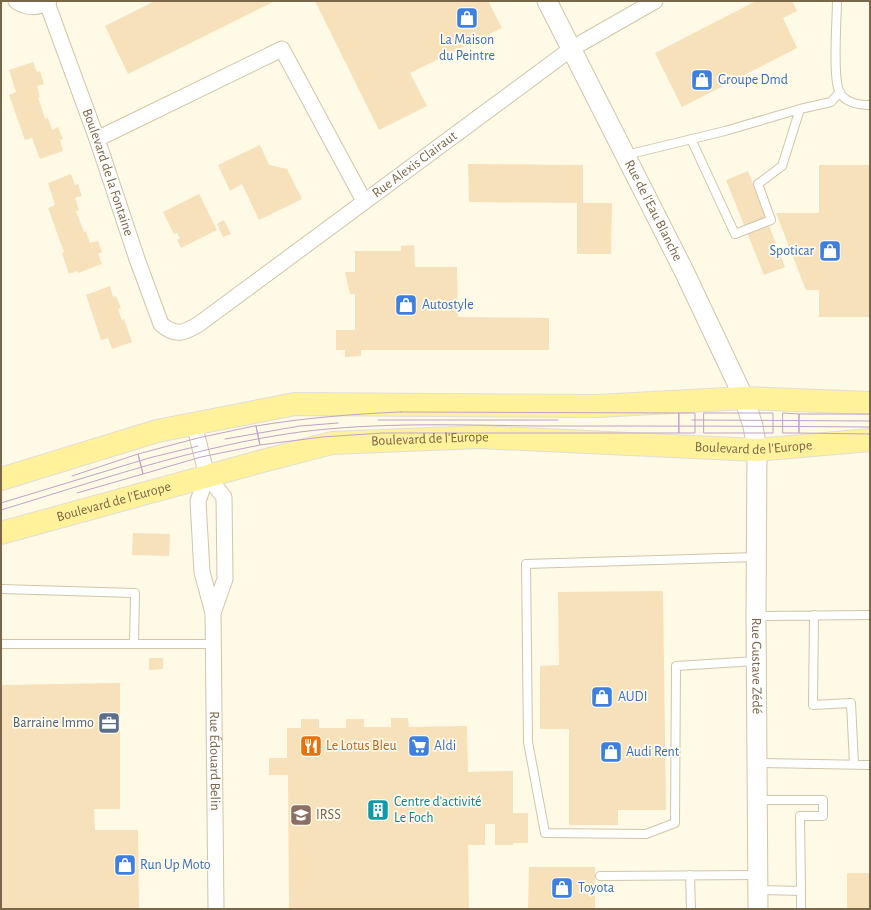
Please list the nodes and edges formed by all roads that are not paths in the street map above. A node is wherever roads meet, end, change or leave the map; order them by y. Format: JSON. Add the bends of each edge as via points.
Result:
{"nodes":[{"id":1,"x":16,"y":1,"type":"edge"},
{"id":2,"x":547,"y":1,"type":"edge"},
{"id":3,"x":655,"y":1,"type":"edge"},
{"id":4,"x":837,"y":1,"type":"edge"},
{"id":5,"x":48,"y":2,"type":"edge"},
{"id":6,"x":571,"y":50,"type":"junction"},
{"id":7,"x":840,"y":92,"type":"junction"},
{"id":8,"x":870,"y":105,"type":"edge"},
{"id":9,"x":800,"y":109,"type":"junction"},
{"id":10,"x":97,"y":139,"type":"junction"},
{"id":11,"x":691,"y":139,"type":"junction"},
{"id":12,"x":626,"y":155,"type":"junction"},
{"id":13,"x":364,"y":201,"type":"junction"},
{"id":14,"x":178,"y":332,"type":"joint"},
{"id":15,"x":744,"y":398,"type":"junction"},
{"id":16,"x":870,"y":403,"type":"edge"},
{"id":17,"x":751,"y":423,"type":"joint"},
{"id":18,"x":194,"y":424,"type":"junction"},
{"id":19,"x":870,"y":440,"type":"edge"},
{"id":20,"x":757,"y":450,"type":"junction"},
{"id":21,"x":207,"y":476,"type":"junction"},
{"id":22,"x":1,"y":479,"type":"edge"},
{"id":23,"x":1,"y":533,"type":"edge"},
{"id":24,"x":756,"y":557,"type":"junction"},
{"id":25,"x":1,"y":589,"type":"edge"},
{"id":26,"x":214,"y":613,"type":"junction"},
{"id":27,"x":814,"y":615,"type":"junction"},
{"id":28,"x":870,"y":615,"type":"edge"},
{"id":29,"x":756,"y":616,"type":"junction"},
{"id":30,"x":1,"y":644,"type":"edge"},
{"id":31,"x":134,"y":644,"type":"junction"},
{"id":32,"x":214,"y":644,"type":"junction"},
{"id":33,"x":756,"y":661,"type":"junction"},
{"id":34,"x":758,"y":763,"type":"junction"},
{"id":35,"x":854,"y":764,"type":"junction"},
{"id":36,"x":870,"y":764,"type":"edge"},
{"id":37,"x":758,"y":800,"type":"junction"},
{"id":38,"x":600,"y":876,"type":"dead end"},
{"id":39,"x":690,"y":876,"type":"junction"},
{"id":40,"x":758,"y":882,"type":"junction"},
{"id":41,"x":801,"y":892,"type":"junction"},
{"id":42,"x":216,"y":909,"type":"edge"},
{"id":43,"x":691,"y":909,"type":"edge"},
{"id":44,"x":758,"y":909,"type":"edge"},
{"id":45,"x":801,"y":909,"type":"edge"}],
"edges":[{"from":1,"to":5,"type":"street","via":[[29,7]]},
{"from":2,"to":6,"type":"street","name":"Rue de l'Eau Blanche"},
{"from":3,"to":6,"type":"street","name":"Rue Alexis Clairaut"},
{"from":4,"to":7,"type":"lane","via":[[836,80]]},
{"from":5,"to":10,"type":"street","name":"Boulevard de la Fontaine"},
{"from":6,"to":12,"type":"street","name":"Rue de l'Eau Blanche"},
{"from":6,"to":13,"type":"street","name":"Rue Alexis Clairaut"},
{"from":7,"to":8,"type":"lane","via":[[848,101]]},
{"from":7,"to":9,"type":"lane","via":[[831,102]]},
{"from":9,"to":11,"type":"lane"},
{"from":9,"to":11,"type":"lane","via":[[782,166],[758,184],[771,220],[735,234]]},
{"from":10,"to":13,"type":"street","via":[[282,49]]},
{"from":10,"to":14,"type":"street","name":"Boulevard de la Fontaine","via":[[161,324],[168,331]]},
{"from":11,"to":12,"type":"lane"},
{"from":12,"to":15,"type":"street","name":"Rue de l'Eau Blanche"},
{"from":13,"to":14,"type":"street","name":"Rue Alexis Clairaut","via":[[199,324],[185,332]]},
{"from":15,"to":16,"type":"main road"},
{"from":15,"to":17,"type":"street","name":"Rue de l'Eau Blanche"},
{"from":15,"to":18,"type":"main road","via":[[598,406],[295,404]]},
{"from":17,"to":20,"type":"street","name":"Rue Gustave Zédé"},
{"from":18,"to":21,"type":"street","name":"Rue Édouard Belin"},
{"from":18,"to":22,"type":"main road","via":[[157,431]]},
{"from":19,"to":20,"type":"main road","name":"Boulevard de l'Europe"},
{"from":20,"to":21,"type":"main road","name":"Boulevard de l'Europe","via":[[479,438],[332,443]]},
{"from":20,"to":24,"type":"street","name":"Rue Gustave Zédé"},
{"from":21,"to":23,"type":"main road","name":"Boulevard de l'Europe"},
{"from":21,"to":26,"type":"street","name":"Rue Édouard Belin","via":[[198,501],[202,572]]},
{"from":21,"to":26,"type":"street","name":"Rue Édouard Belin","via":[[224,497],[225,579]]},
{"from":24,"to":29,"type":"street","name":"Rue Gustave Zédé"},
{"from":24,"to":33,"type":"lane","via":[[526,564],[528,742],[545,833],[646,834],[675,823],[676,666]]},
{"from":25,"to":31,"type":"lane","via":[[135,593]]},
{"from":26,"to":32,"type":"street","name":"Rue Édouard Belin"},
{"from":27,"to":28,"type":"lane"},
{"from":27,"to":29,"type":"lane"},
{"from":27,"to":35,"type":"lane","via":[[813,705],[851,703]]},
{"from":29,"to":33,"type":"street","name":"Rue Gustave Zédé"},
{"from":30,"to":31,"type":"lane"},
{"from":31,"to":32,"type":"lane"},
{"from":32,"to":42,"type":"street","name":"Rue Édouard Belin"},
{"from":33,"to":34,"type":"street","name":"Rue Gustave Zédé"},
{"from":34,"to":35,"type":"lane"},
{"from":34,"to":37,"type":"street","name":"Rue Gustave Zédé"},
{"from":35,"to":36,"type":"lane"},
{"from":37,"to":40,"type":"street","name":"Rue Gustave Zédé"},
{"from":37,"to":41,"type":"lane","via":[[822,800],[823,816],[800,816]]},
{"from":38,"to":39,"type":"lane"},
{"from":39,"to":40,"type":"lane"},
{"from":39,"to":43,"type":"lane"},
{"from":40,"to":41,"type":"lane"},
{"from":40,"to":44,"type":"street","name":"Rue Gustave Zédé"},
{"from":41,"to":45,"type":"lane"}]}
